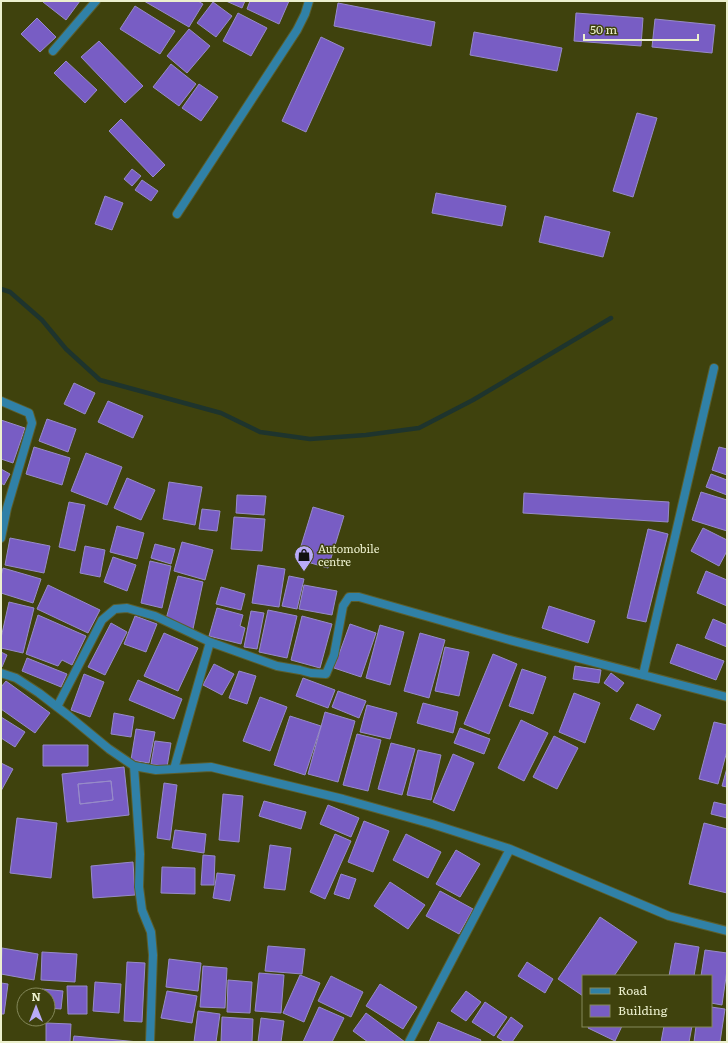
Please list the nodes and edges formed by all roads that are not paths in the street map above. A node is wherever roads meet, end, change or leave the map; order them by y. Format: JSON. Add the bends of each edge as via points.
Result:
{"nodes":[{"id":1,"x":96,"y":1,"type":"edge"},
{"id":2,"x":309,"y":1,"type":"edge"},
{"id":3,"x":53,"y":51,"type":"dead end"},
{"id":4,"x":177,"y":214,"type":"dead end"},
{"id":5,"x":714,"y":368,"type":"dead end"},
{"id":6,"x":1,"y":401,"type":"edge"},
{"id":7,"x":1,"y":538,"type":"edge"},
{"id":8,"x":210,"y":642,"type":"junction"},
{"id":9,"x":1,"y":673,"type":"edge"},
{"id":10,"x":643,"y":675,"type":"junction"},
{"id":11,"x":727,"y":697,"type":"edge"},
{"id":12,"x":57,"y":707,"type":"junction"},
{"id":13,"x":134,"y":766,"type":"junction"},
{"id":14,"x":174,"y":769,"type":"junction"},
{"id":15,"x":510,"y":849,"type":"junction"},
{"id":16,"x":727,"y":931,"type":"edge"},
{"id":17,"x":150,"y":1042,"type":"edge"},
{"id":18,"x":410,"y":1042,"type":"edge"}],
"edges":[{"from":1,"to":3,"type":"street"},
{"from":2,"to":4,"type":"street","via":[[298,30]]},
{"from":5,"to":10,"type":"street"},
{"from":6,"to":7,"type":"street","via":[[29,413],[32,422]]},
{"from":8,"to":10,"type":"street","via":[[276,666],[326,674],[334,655],[342,606],[349,598],[359,597]]},
{"from":8,"to":12,"type":"street","via":[[155,616],[127,608],[115,609],[102,620]]},
{"from":8,"to":14,"type":"street"},
{"from":9,"to":12,"type":"street","via":[[16,678]]},
{"from":10,"to":11,"type":"street"},
{"from":12,"to":13,"type":"street"},
{"from":13,"to":14,"type":"street","via":[[156,770]]},
{"from":13,"to":17,"type":"street","via":[[142,910],[151,932],[153,955]]},
{"from":14,"to":15,"type":"street","via":[[211,767],[342,799]]},
{"from":15,"to":16,"type":"street","via":[[669,916]]},
{"from":15,"to":18,"type":"street"}]}
